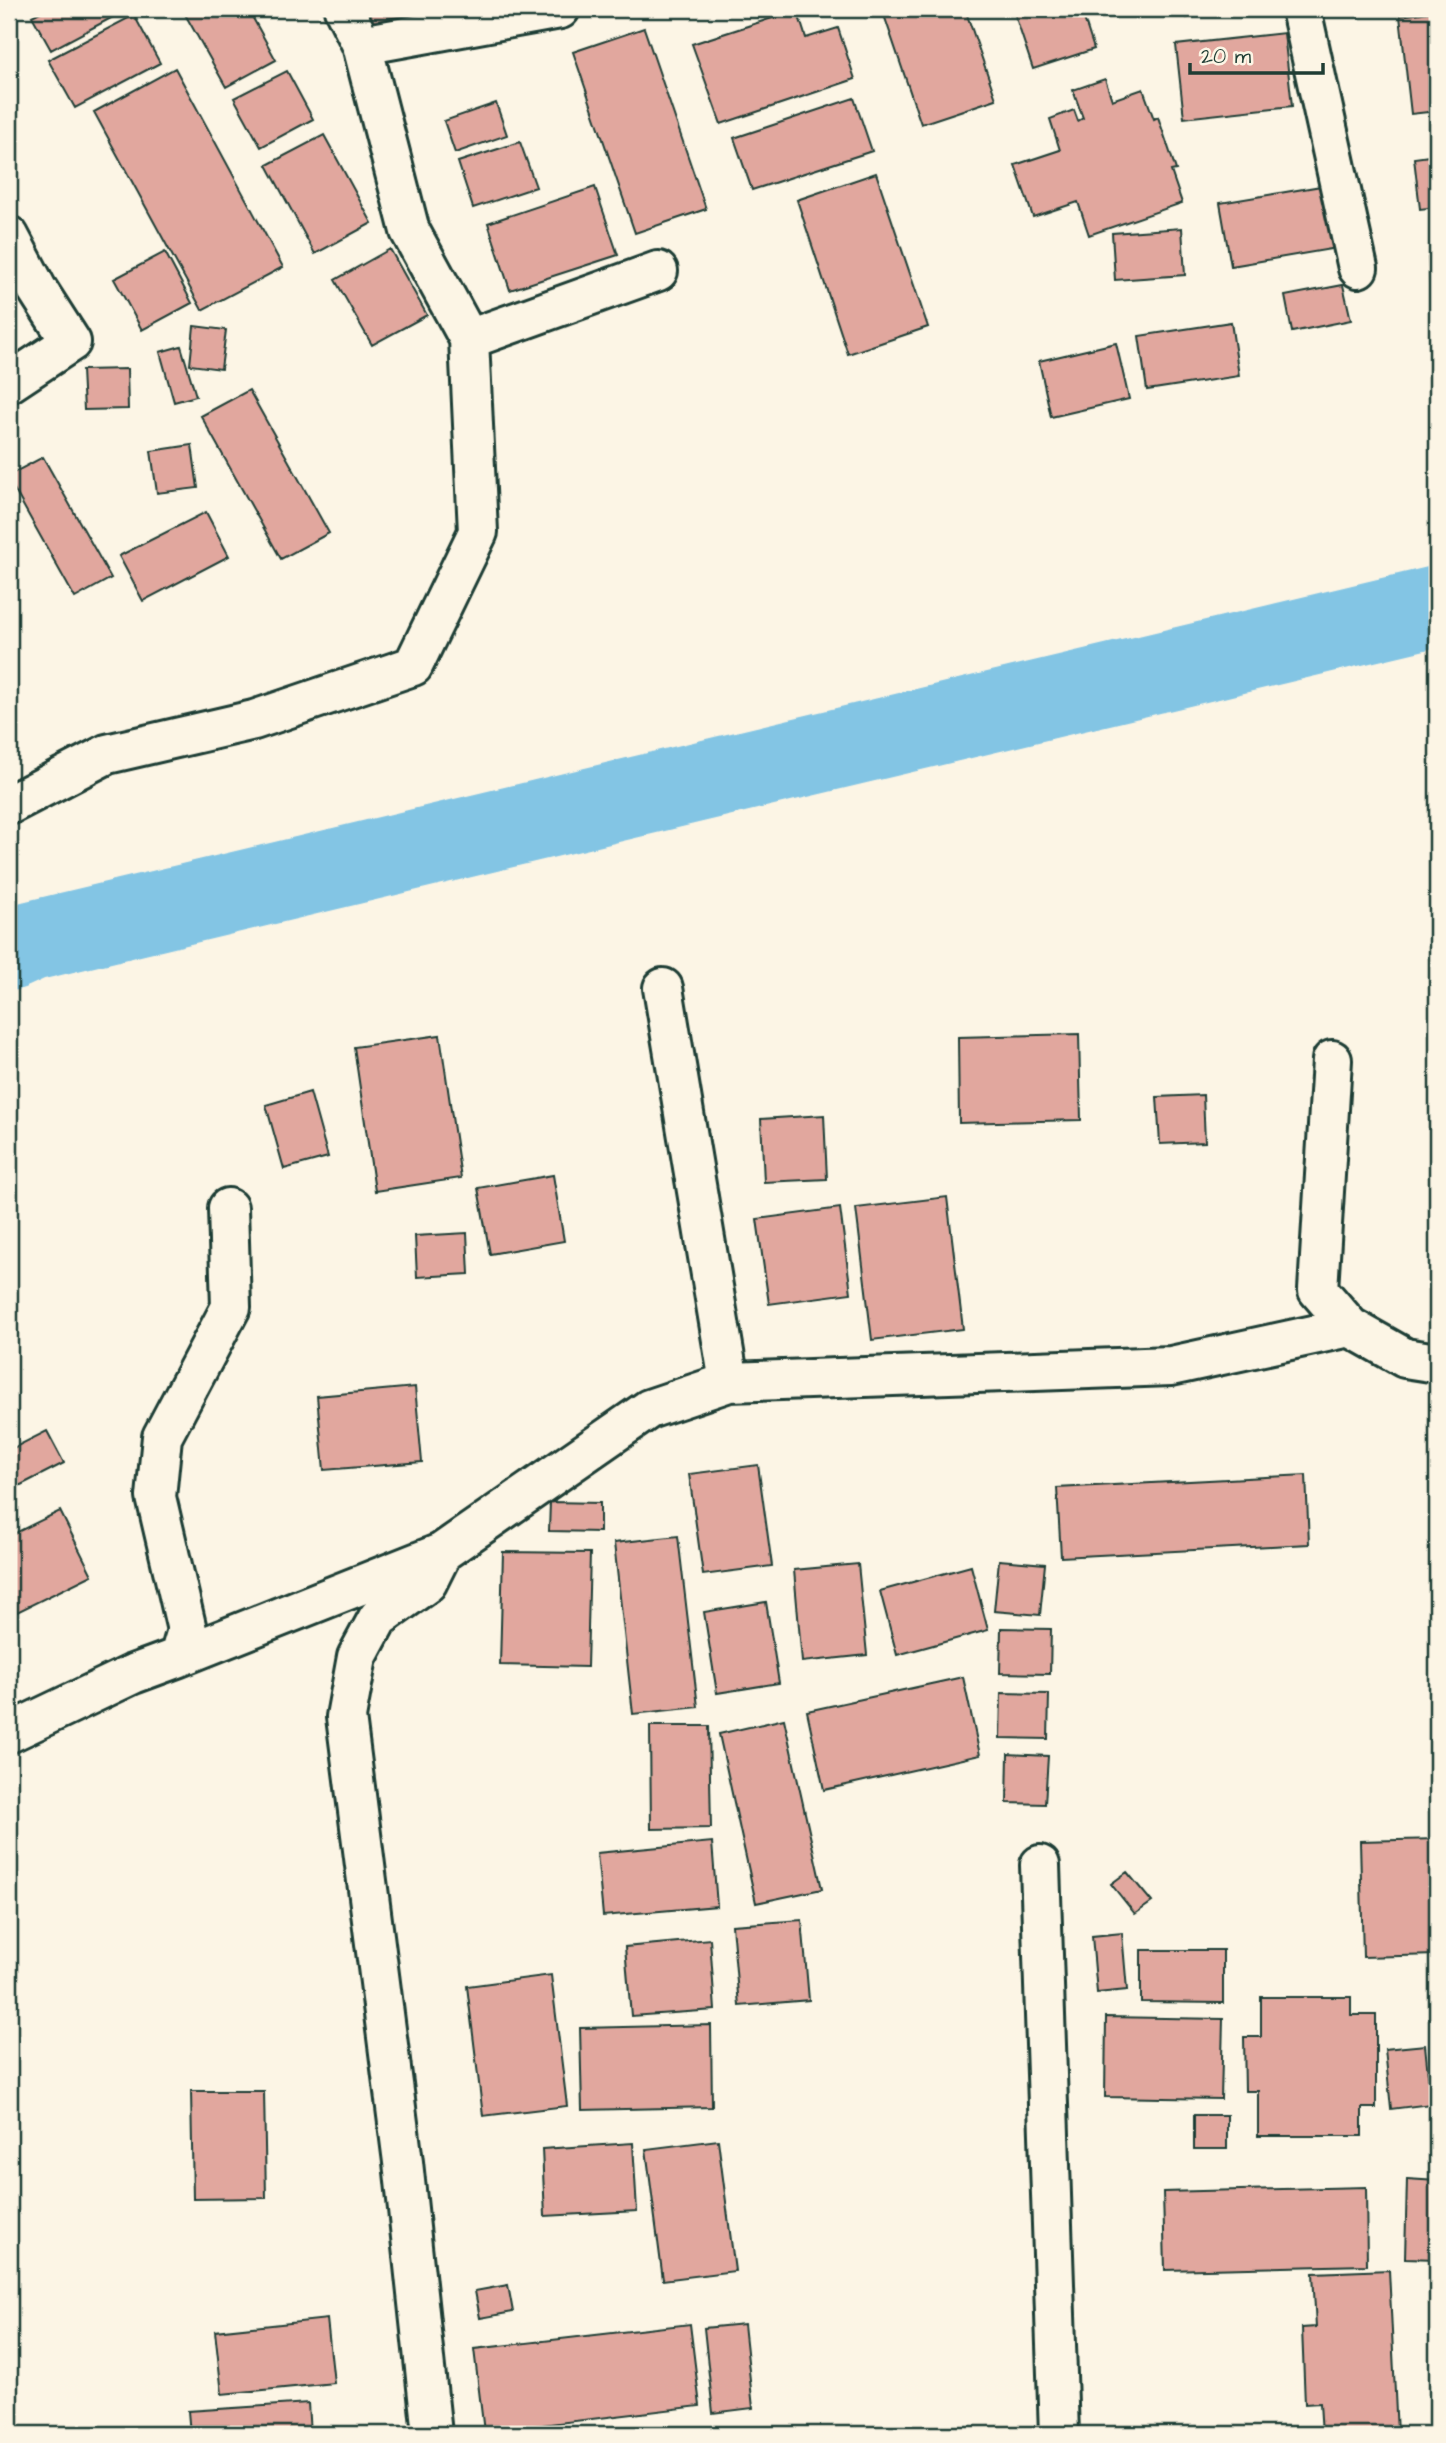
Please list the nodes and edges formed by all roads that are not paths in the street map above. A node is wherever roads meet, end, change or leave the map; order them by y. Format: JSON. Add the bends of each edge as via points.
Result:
{"nodes":[{"id":1,"x":344,"y":9,"type":"edge"},
{"id":2,"x":560,"y":9,"type":"edge"},
{"id":3,"x":1301,"y":9,"type":"edge"},
{"id":4,"x":362,"y":45,"type":"junction"},
{"id":5,"x":9,"y":236,"type":"edge"},
{"id":6,"x":1358,"y":268,"type":"dead end"},
{"id":7,"x":658,"y":271,"type":"dead end"},
{"id":8,"x":468,"y":339,"type":"junction"},
{"id":9,"x":9,"y":383,"type":"edge"},
{"id":10,"x":9,"y":805,"type":"edge"},
{"id":11,"x":663,"y":988,"type":"dead end"},
{"id":12,"x":1332,"y":1060,"type":"dead end"},
{"id":13,"x":228,"y":1208,"type":"dead end"},
{"id":14,"x":1350,"y":1327,"type":"junction"},
{"id":15,"x":1437,"y":1363,"type":"edge"},
{"id":16,"x":729,"y":1381,"type":"junction"},
{"id":17,"x":442,"y":1553,"type":"junction"},
{"id":18,"x":179,"y":1657,"type":"junction"},
{"id":19,"x":9,"y":1733,"type":"edge"},
{"id":20,"x":1040,"y":1865,"type":"dead end"},
{"id":21,"x":432,"y":2434,"type":"edge"},
{"id":22,"x":1059,"y":2434,"type":"edge"}],
"edges":[{"from":1,"to":4,"type":"street"},
{"from":2,"to":4,"type":"street"},
{"from":3,"to":6,"type":"street"},
{"from":4,"to":8,"type":"street","via":[[410,231]]},
{"from":5,"to":9,"type":"street","via":[[71,342]]},
{"from":7,"to":8,"type":"street"},
{"from":8,"to":10,"type":"street","via":[[478,531],[413,666],[254,720],[107,754]]},
{"from":11,"to":16,"type":"street"},
{"from":12,"to":14,"type":"street","via":[[1318,1290]]},
{"from":13,"to":18,"type":"street","via":[[231,1307],[162,1437],[156,1497],[187,1630]]},
{"from":14,"to":15,"type":"street","via":[[1405,1358]]},
{"from":14,"to":16,"type":"street","via":[[1171,1366]]},
{"from":16,"to":17,"type":"street","via":[[649,1409]]},
{"from":17,"to":18,"type":"street"},
{"from":17,"to":21,"type":"street","via":[[427,1583],[378,1618],[356,1657],[346,1717],[405,2175]]},
{"from":18,"to":19,"type":"street"},
{"from":20,"to":22,"type":"street"}]}
